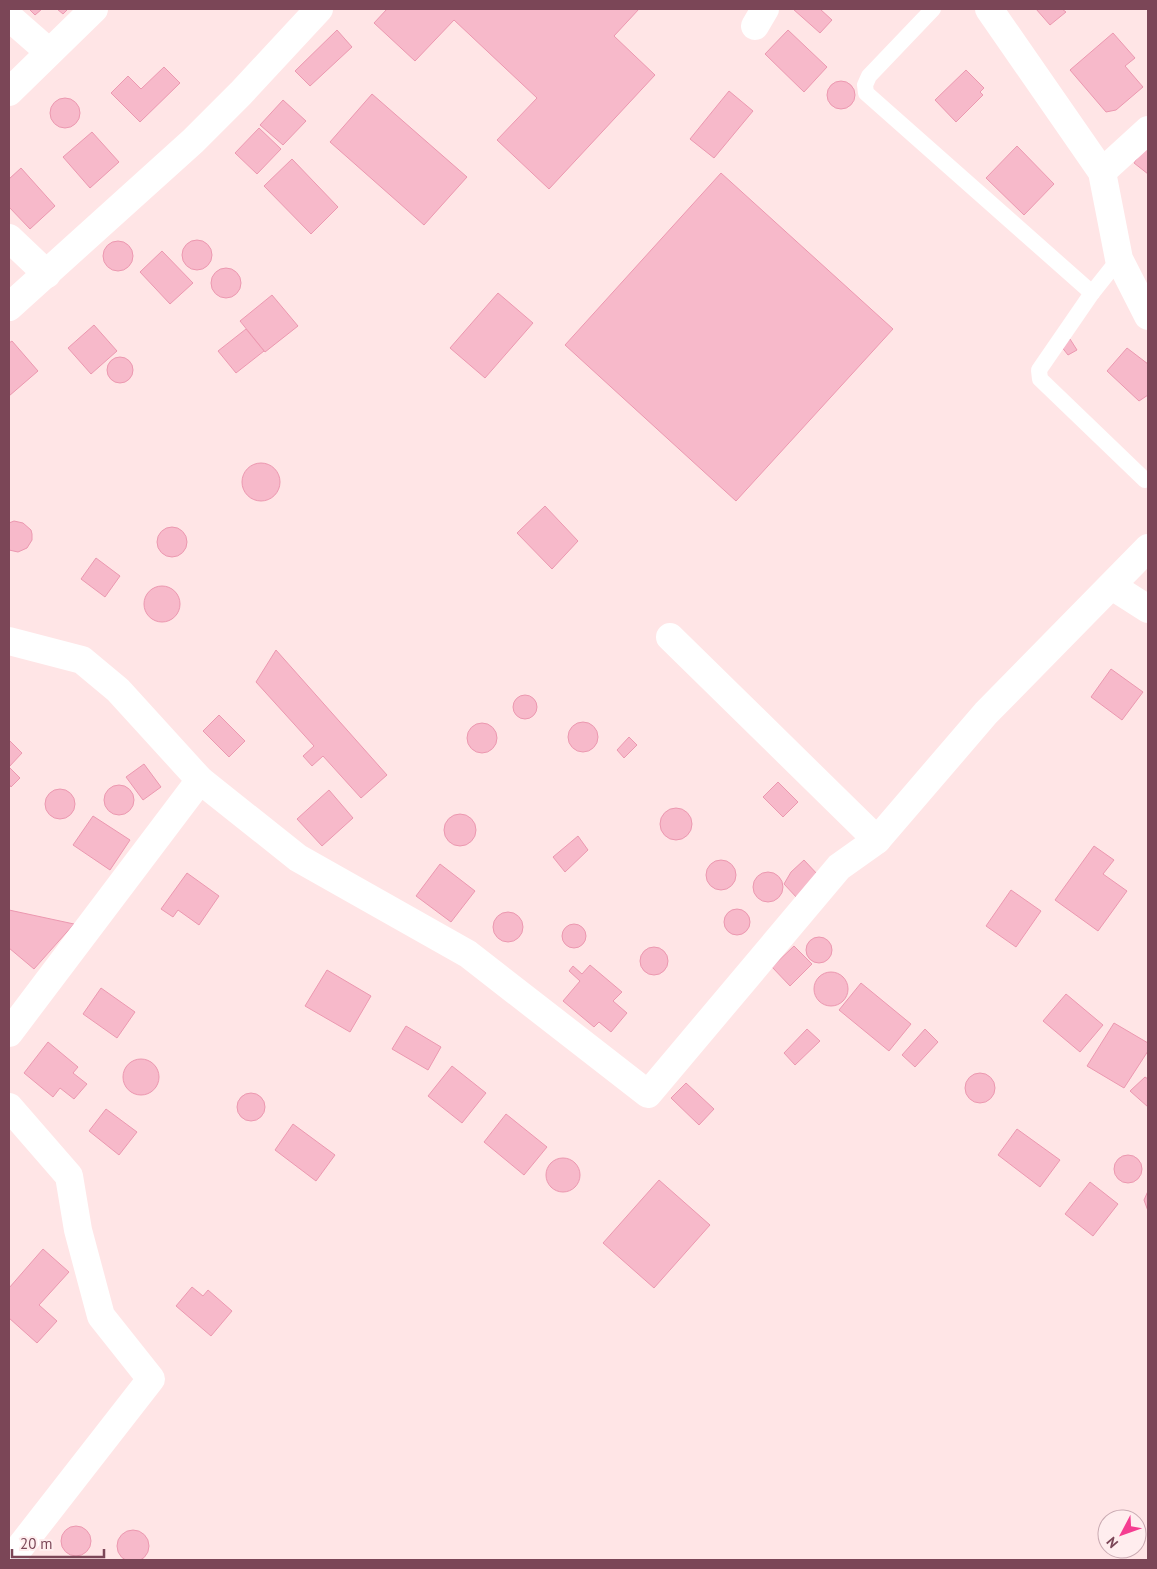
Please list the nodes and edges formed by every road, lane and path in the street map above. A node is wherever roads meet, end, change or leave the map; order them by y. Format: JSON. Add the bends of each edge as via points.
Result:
{"nodes":[{"id":1,"x":94,"y":9,"type":"edge"},
{"id":2,"x":319,"y":9,"type":"edge"},
{"id":3,"x":933,"y":9,"type":"edge"},
{"id":4,"x":989,"y":9,"type":"edge"},
{"id":5,"x":9,"y":17,"type":"edge"},
{"id":6,"x":49,"y":52,"type":"junction"},
{"id":7,"x":9,"y":92,"type":"edge"},
{"id":8,"x":1148,"y":130,"type":"edge"},
{"id":9,"x":1102,"y":172,"type":"junction"},
{"id":10,"x":9,"y":238,"type":"edge"},
{"id":11,"x":1118,"y":259,"type":"junction"},
{"id":12,"x":47,"y":274,"type":"junction"},
{"id":13,"x":1092,"y":294,"type":"junction"},
{"id":14,"x":9,"y":307,"type":"edge"},
{"id":15,"x":1148,"y":316,"type":"edge"},
{"id":16,"x":1145,"y":480,"type":"dead end"},
{"id":17,"x":1148,"y":548,"type":"edge"},
{"id":18,"x":1112,"y":586,"type":"junction"},
{"id":19,"x":1148,"y":609,"type":"edge"},
{"id":20,"x":670,"y":637,"type":"dead end"},
{"id":21,"x":9,"y":641,"type":"edge"},
{"id":22,"x":200,"y":780,"type":"junction"},
{"id":23,"x":877,"y":840,"type":"junction"},
{"id":24,"x":9,"y":1033,"type":"edge"},
{"id":25,"x":9,"y":1107,"type":"edge"},
{"id":26,"x":10,"y":1560,"type":"edge"}],
"edges":[{"from":1,"to":6,"type":"street"},
{"from":2,"to":12,"type":"street","via":[[193,141]]},
{"from":3,"to":13,"type":"lane","via":[[869,76],[866,93]]},
{"from":4,"to":9,"type":"street"},
{"from":5,"to":6,"type":"street"},
{"from":6,"to":7,"type":"street"},
{"from":8,"to":9,"type":"street"},
{"from":9,"to":11,"type":"street"},
{"from":10,"to":12,"type":"street"},
{"from":11,"to":13,"type":"lane"},
{"from":11,"to":15,"type":"street"},
{"from":12,"to":14,"type":"street"},
{"from":13,"to":16,"type":"lane","via":[[1039,370],[1040,379]]},
{"from":17,"to":18,"type":"street"},
{"from":18,"to":19,"type":"street"},
{"from":18,"to":23,"type":"street","via":[[986,713]]},
{"from":20,"to":23,"type":"street"},
{"from":21,"to":22,"type":"street","via":[[82,660],[118,690]]},
{"from":22,"to":23,"type":"street","via":[[298,858],[468,954],[648,1094],[839,868]]},
{"from":22,"to":24,"type":"street"},
{"from":25,"to":26,"type":"street","via":[[70,1176],[78,1230],[101,1316],[151,1379]]}]}
